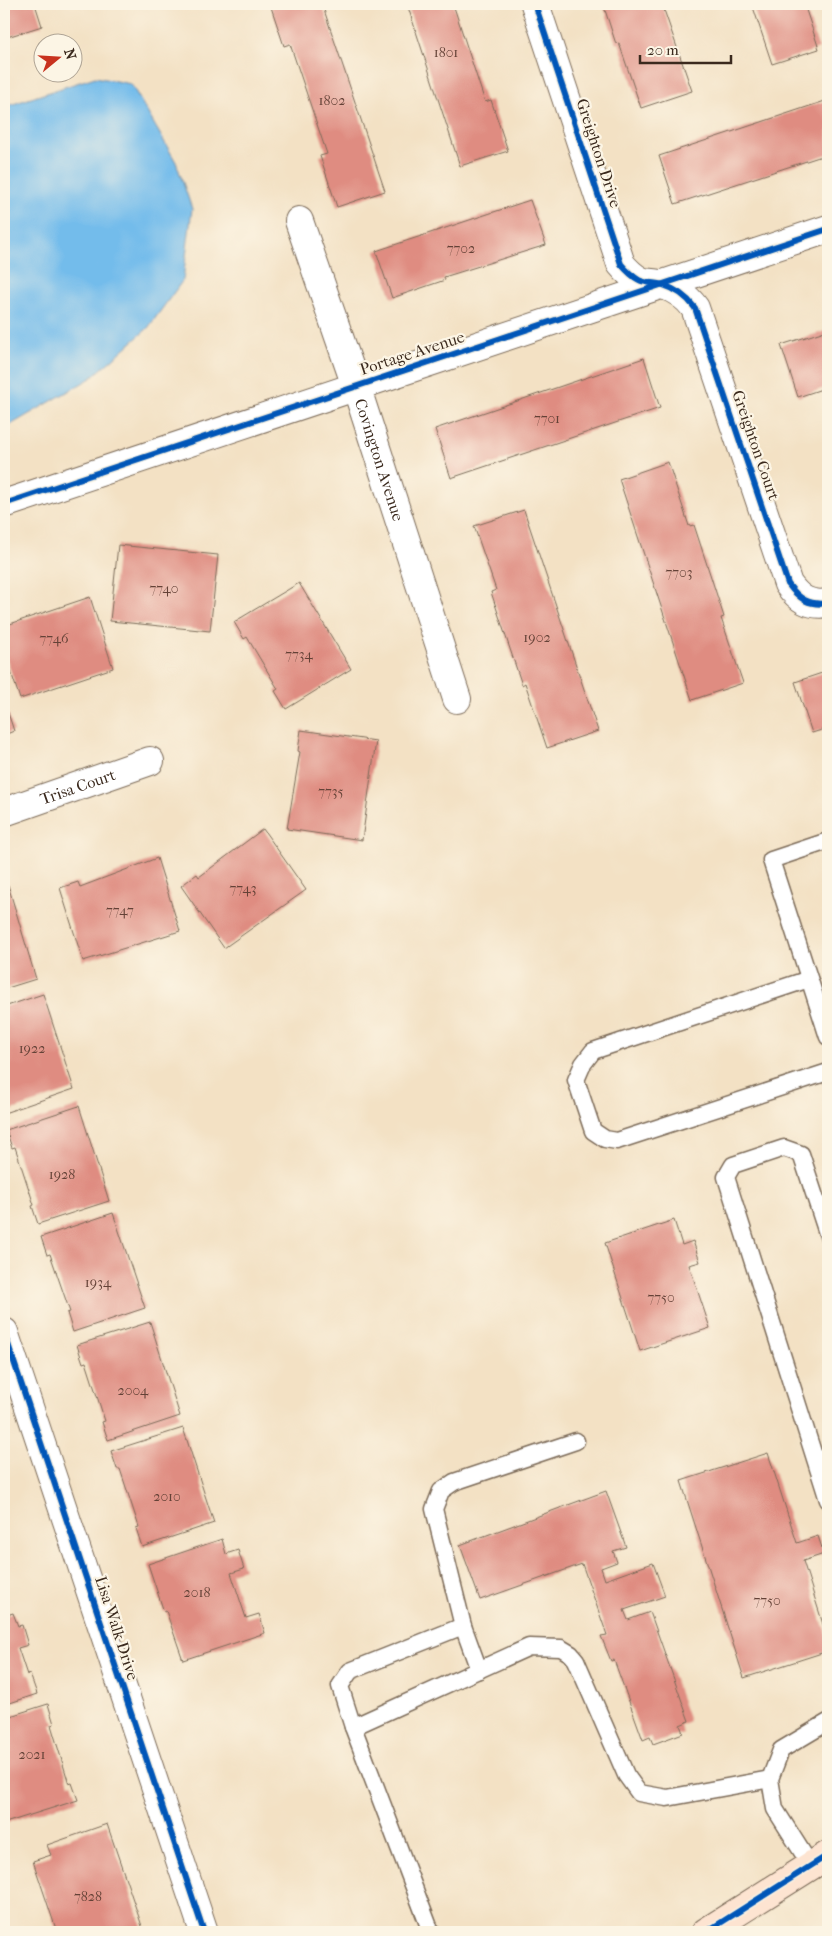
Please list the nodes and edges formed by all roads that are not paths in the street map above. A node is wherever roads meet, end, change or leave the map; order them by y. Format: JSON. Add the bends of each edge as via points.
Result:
{"nodes":[{"id":1,"x":535,"y":4,"type":"edge"},
{"id":2,"x":299,"y":222,"type":"dead end"},
{"id":3,"x":828,"y":229,"type":"edge"},
{"id":4,"x":663,"y":285,"type":"junction"},
{"id":5,"x":356,"y":386,"type":"junction"},
{"id":6,"x":4,"y":504,"type":"edge"},
{"id":7,"x":828,"y":603,"type":"edge"},
{"id":8,"x":457,"y":699,"type":"dead end"},
{"id":9,"x":150,"y":761,"type":"dead end"},
{"id":10,"x":4,"y":812,"type":"edge"},
{"id":11,"x":828,"y":841,"type":"edge"},
{"id":12,"x":809,"y":978,"type":"junction"},
{"id":13,"x":828,"y":1037,"type":"edge"},
{"id":14,"x":828,"y":1072,"type":"edge"},
{"id":15,"x":828,"y":1236,"type":"edge"},
{"id":16,"x":4,"y":1332,"type":"edge"},
{"id":17,"x":576,"y":1441,"type":"dead end"},
{"id":18,"x":828,"y":1500,"type":"edge"},
{"id":19,"x":463,"y":1626,"type":"junction"},
{"id":20,"x":479,"y":1670,"type":"junction"},
{"id":21,"x":828,"y":1722,"type":"edge"},
{"id":22,"x":353,"y":1727,"type":"junction"},
{"id":23,"x":770,"y":1778,"type":"junction"},
{"id":24,"x":820,"y":1860,"type":"edge"},
{"id":25,"x":204,"y":1932,"type":"edge"},
{"id":26,"x":431,"y":1932,"type":"edge"},
{"id":27,"x":706,"y":1932,"type":"edge"}],
"edges":[{"from":1,"to":4,"type":"street","name":"Greighton Drive","via":[[621,264],[640,281]]},
{"from":2,"to":5,"type":"street","name":"Covington Avenue"},
{"from":3,"to":4,"type":"street","name":"Portage Avenue"},
{"from":4,"to":5,"type":"street","name":"Portage Avenue"},
{"from":4,"to":7,"type":"street","name":"Greighton Court","via":[[677,290],[695,308],[788,584],[804,601]]},
{"from":5,"to":6,"type":"street","name":"Portage Avenue"},
{"from":5,"to":8,"type":"street","name":"Covington Avenue"},
{"from":9,"to":10,"type":"street","name":"Trisa Court"},
{"from":11,"to":12,"type":"lane","via":[[770,860]]},
{"from":12,"to":13,"type":"lane"},
{"from":12,"to":14,"type":"lane","via":[[592,1051],[576,1080],[593,1131],[605,1139],[617,1141]]},
{"from":15,"to":18,"type":"lane","via":[[801,1154],[784,1148],[733,1165],[726,1177]]},
{"from":16,"to":25,"type":"street","name":"Lisa Walk Drive"},
{"from":17,"to":19,"type":"lane","via":[[454,1482],[441,1490],[434,1509]]},
{"from":19,"to":20,"type":"lane"},
{"from":19,"to":22,"type":"lane","via":[[350,1671],[340,1686]]},
{"from":20,"to":22,"type":"lane"},
{"from":20,"to":23,"type":"lane","via":[[529,1647],[561,1648],[571,1654],[626,1774],[639,1793],[667,1798]]},
{"from":21,"to":23,"type":"lane","via":[[781,1750]]},
{"from":22,"to":26,"type":"lane"},
{"from":23,"to":24,"type":"lane","via":[[775,1809]]},
{"from":24,"to":27,"type":"main road"}]}
